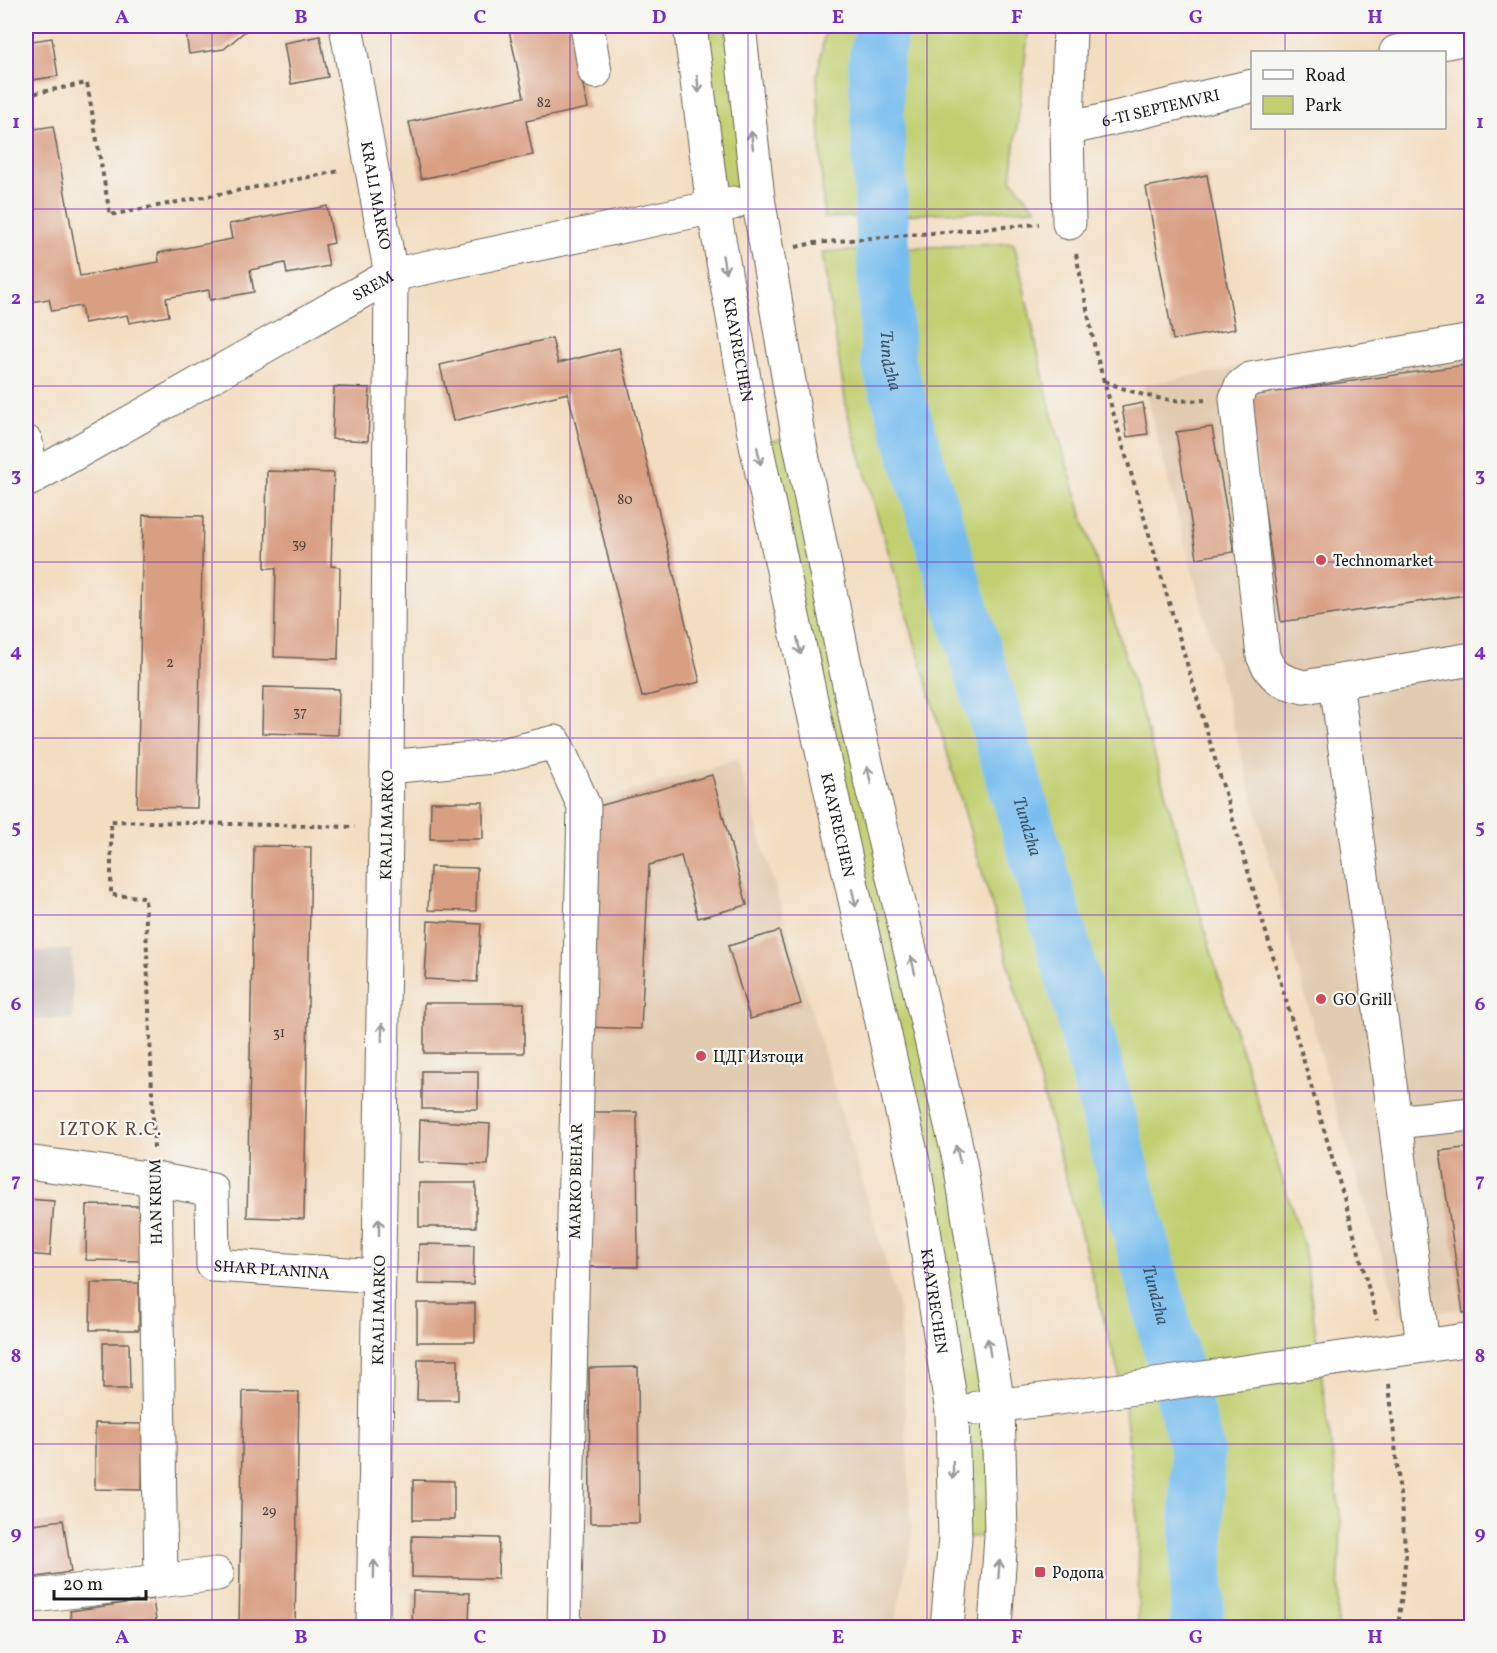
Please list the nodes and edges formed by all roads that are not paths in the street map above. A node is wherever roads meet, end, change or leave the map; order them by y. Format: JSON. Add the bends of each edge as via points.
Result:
{"nodes":[{"id":1,"x":346,"y":26,"type":"edge"},
{"id":2,"x":587,"y":26,"type":"edge"},
{"id":3,"x":690,"y":26,"type":"edge"},
{"id":4,"x":739,"y":26,"type":"edge"},
{"id":5,"x":1070,"y":26,"type":"edge"},
{"id":6,"x":1472,"y":37,"type":"edge"},
{"id":7,"x":1407,"y":42,"type":"edge"},
{"id":8,"x":595,"y":72,"type":"dead end"},
{"id":9,"x":1251,"y":86,"type":"edge"},
{"id":10,"x":1067,"y":129,"type":"junction"},
{"id":11,"x":758,"y":198,"type":"junction"},
{"id":12,"x":713,"y":206,"type":"junction"},
{"id":13,"x":1059,"y":223,"type":"road end"},
{"id":14,"x":391,"y":275,"type":"junction"},
{"id":15,"x":1472,"y":341,"type":"edge"},
{"id":16,"x":26,"y":442,"type":"edge"},
{"id":17,"x":29,"y":479,"type":"edge"},
{"id":18,"x":1472,"y":659,"type":"edge"},
{"id":19,"x":1336,"y":682,"type":"junction"},
{"id":20,"x":387,"y":767,"type":"junction"},
{"id":21,"x":1472,"y":1114,"type":"edge"},
{"id":22,"x":1395,"y":1122,"type":"junction"},
{"id":23,"x":26,"y":1162,"type":"edge"},
{"id":24,"x":155,"y":1179,"type":"junction"},
{"id":25,"x":378,"y":1276,"type":"junction"},
{"id":26,"x":1472,"y":1340,"type":"edge"},
{"id":27,"x":1423,"y":1345,"type":"junction"},
{"id":28,"x":998,"y":1405,"type":"junction"},
{"id":29,"x":952,"y":1412,"type":"junction"},
{"id":30,"x":217,"y":1574,"type":"dead end"},
{"id":31,"x":161,"y":1580,"type":"junction"},
{"id":32,"x":26,"y":1597,"type":"edge"},
{"id":33,"x":373,"y":1628,"type":"edge"},
{"id":34,"x":564,"y":1628,"type":"edge"},
{"id":35,"x":948,"y":1628,"type":"edge"},
{"id":36,"x":995,"y":1628,"type":"edge"}],
"edges":[{"from":1,"to":14,"type":"street","name":"KRALI MARKO"},
{"from":2,"to":8,"type":"street"},
{"from":3,"to":12,"type":"street","name":"KRAYRECHEN","one_way":true},
{"from":11,"to":4,"type":"street","one_way":true},
{"from":5,"to":10,"type":"street"},
{"from":6,"to":7,"type":"street"},
{"from":9,"to":10,"type":"street","name":"6-TI SEPTEMVRI"},
{"from":10,"to":13,"type":"street"},
{"from":11,"to":12,"type":"street","name":"SREM"},
{"from":28,"to":11,"type":"street","one_way":true,"via":[[960,1163],[857,724],[798,435]]},
{"from":12,"to":14,"type":"street","name":"SREM"},
{"from":12,"to":29,"type":"street","name":"KRAYRECHEN","one_way":true,"via":[[756,445],[915,1171]]},
{"from":14,"to":17,"type":"street","name":"SREM"},
{"from":14,"to":20,"type":"street","name":"KRALI MARKO"},
{"from":15,"to":19,"type":"street","via":[[1250,379],[1241,386],[1236,398],[1263,656],[1270,672],[1281,681],[1304,687]]},
{"from":16,"to":17,"type":"street"},
{"from":18,"to":19,"type":"street"},
{"from":19,"to":22,"type":"street"},
{"from":25,"to":20,"type":"street","name":"KRALI MARKO","one_way":true},
{"from":20,"to":34,"type":"street","name":"MARKO BEHAR","via":[[494,757],[555,742],[584,806]]},
{"from":21,"to":22,"type":"street"},
{"from":22,"to":27,"type":"street"},
{"from":23,"to":24,"type":"street","name":"SHAR PLANINA"},
{"from":24,"to":25,"type":"street","name":"SHAR PLANINA","via":[[212,1190],[213,1265]]},
{"from":24,"to":31,"type":"street","name":"HAN KRUM"},
{"from":33,"to":25,"type":"street","name":"KRALI MARKO","one_way":true},
{"from":26,"to":27,"type":"street"},
{"from":27,"to":28,"type":"street"},
{"from":28,"to":29,"type":"street"},
{"from":36,"to":28,"type":"street","one_way":true,"via":[[1001,1535]]},
{"from":29,"to":35,"type":"street","name":"KRAYRECHEN","one_way":true,"via":[[955,1539]]},
{"from":30,"to":31,"type":"street"},
{"from":31,"to":32,"type":"street"}]}
